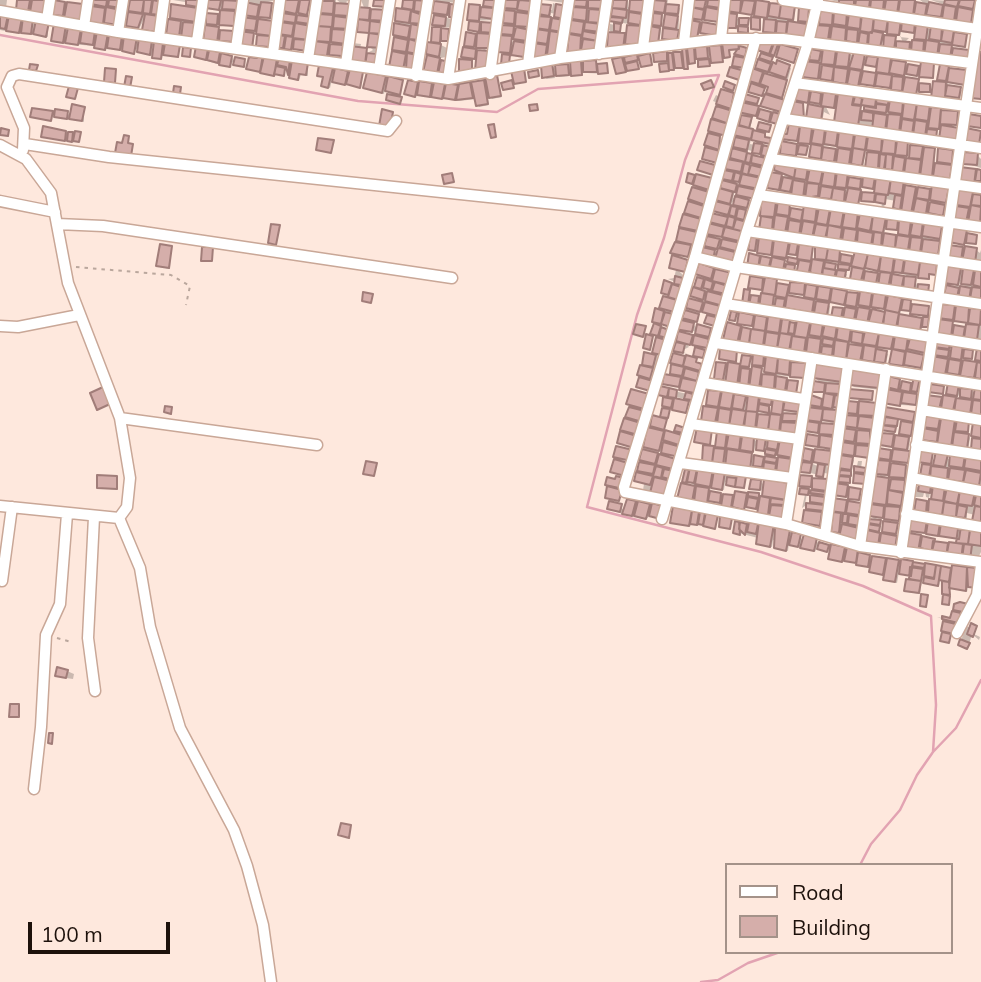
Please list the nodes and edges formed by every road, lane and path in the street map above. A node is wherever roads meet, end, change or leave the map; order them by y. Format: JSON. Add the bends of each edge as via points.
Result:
{"nodes":[{"id":1,"x":11,"y":0,"type":"edge"},
{"id":2,"x":50,"y":0,"type":"edge"},
{"id":3,"x":88,"y":0,"type":"edge"},
{"id":4,"x":123,"y":0,"type":"edge"},
{"id":5,"x":164,"y":0,"type":"edge"},
{"id":6,"x":203,"y":0,"type":"edge"},
{"id":7,"x":243,"y":0,"type":"edge"},
{"id":8,"x":280,"y":0,"type":"edge"},
{"id":9,"x":317,"y":0,"type":"edge"},
{"id":10,"x":355,"y":0,"type":"edge"},
{"id":11,"x":390,"y":0,"type":"edge"},
{"id":12,"x":428,"y":0,"type":"edge"},
{"id":13,"x":460,"y":0,"type":"edge"},
{"id":14,"x":500,"y":0,"type":"edge"},
{"id":15,"x":536,"y":0,"type":"edge"},
{"id":16,"x":569,"y":0,"type":"edge"},
{"id":17,"x":607,"y":0,"type":"edge"},
{"id":18,"x":649,"y":0,"type":"edge"},
{"id":19,"x":689,"y":0,"type":"edge"},
{"id":20,"x":725,"y":0,"type":"edge"},
{"id":21,"x":783,"y":0,"type":"edge"},
{"id":22,"x":817,"y":3,"type":"edge"},
{"id":23,"x":981,"y":3,"type":"edge"},
{"id":24,"x":5,"y":12,"type":"edge"},
{"id":25,"x":47,"y":19,"type":"junction"},
{"id":26,"x":84,"y":26,"type":"junction"},
{"id":27,"x":977,"y":29,"type":"junction"},
{"id":28,"x":118,"y":32,"type":"junction"},
{"id":29,"x":159,"y":37,"type":"junction"},
{"id":30,"x":755,"y":38,"type":"junction"},
{"id":31,"x":721,"y":39,"type":"junction"},
{"id":32,"x":197,"y":41,"type":"junction"},
{"id":33,"x":684,"y":42,"type":"junction"},
{"id":34,"x":808,"y":43,"type":"junction"},
{"id":35,"x":643,"y":47,"type":"junction"},
{"id":36,"x":236,"y":48,"type":"junction"},
{"id":37,"x":273,"y":52,"type":"junction"},
{"id":38,"x":599,"y":54,"type":"junction"},
{"id":39,"x":560,"y":58,"type":"junction"},
{"id":40,"x":308,"y":59,"type":"junction"},
{"id":41,"x":971,"y":62,"type":"junction"},
{"id":42,"x":346,"y":64,"type":"junction"},
{"id":43,"x":528,"y":64,"type":"junction"},
{"id":44,"x":379,"y":69,"type":"junction"},
{"id":45,"x":490,"y":74,"type":"junction"},
{"id":46,"x":416,"y":76,"type":"junction"},
{"id":47,"x":448,"y":79,"type":"junction"},
{"id":48,"x":795,"y":83,"type":"junction"},
{"id":49,"x":966,"y":106,"type":"junction"},
{"id":50,"x":981,"y":108,"type":"edge"},
{"id":51,"x":785,"y":119,"type":"junction"},
{"id":52,"x":396,"y":121,"type":"dead end"},
{"id":53,"x":25,"y":144,"type":"junction"},
{"id":54,"x":960,"y":144,"type":"junction"},
{"id":55,"x":0,"y":145,"type":"edge"},
{"id":56,"x":981,"y":148,"type":"edge"},
{"id":57,"x":21,"y":156,"type":"junction"},
{"id":58,"x":771,"y":159,"type":"junction"},
{"id":59,"x":955,"y":184,"type":"junction"},
{"id":60,"x":981,"y":188,"type":"edge"},
{"id":61,"x":759,"y":195,"type":"junction"},
{"id":62,"x":0,"y":201,"type":"edge"},
{"id":63,"x":593,"y":208,"type":"dead end"},
{"id":64,"x":55,"y":212,"type":"junction"},
{"id":65,"x":949,"y":222,"type":"junction"},
{"id":66,"x":57,"y":224,"type":"junction"},
{"id":67,"x":981,"y":227,"type":"edge"},
{"id":68,"x":747,"y":231,"type":"junction"},
{"id":69,"x":695,"y":257,"type":"junction"},
{"id":70,"x":943,"y":260,"type":"junction"},
{"id":71,"x":64,"y":266,"type":"junction"},
{"id":72,"x":981,"y":266,"type":"edge"},
{"id":73,"x":736,"y":267,"type":"junction"},
{"id":74,"x":452,"y":278,"type":"dead end"},
{"id":75,"x":938,"y":298,"type":"junction"},
{"id":76,"x":726,"y":304,"type":"junction"},
{"id":77,"x":981,"y":304,"type":"edge"},
{"id":78,"x":186,"y":305,"type":"dead end"},
{"id":79,"x":79,"y":315,"type":"junction"},
{"id":80,"x":0,"y":326,"type":"edge"},
{"id":81,"x":932,"y":338,"type":"junction"},
{"id":82,"x":716,"y":343,"type":"junction"},
{"id":83,"x":981,"y":345,"type":"edge"},
{"id":84,"x":812,"y":358,"type":"junction"},
{"id":85,"x":848,"y":365,"type":"junction"},
{"id":86,"x":886,"y":369,"type":"junction"},
{"id":87,"x":926,"y":377,"type":"junction"},
{"id":88,"x":704,"y":383,"type":"junction"},
{"id":89,"x":981,"y":385,"type":"edge"},
{"id":90,"x":803,"y":399,"type":"junction"},
{"id":91,"x":922,"y":410,"type":"junction"},
{"id":92,"x":120,"y":418,"type":"junction"},
{"id":93,"x":981,"y":420,"type":"edge"},
{"id":94,"x":691,"y":424,"type":"junction"},
{"id":95,"x":799,"y":439,"type":"junction"},
{"id":96,"x":916,"y":445,"type":"junction"},
{"id":97,"x":317,"y":446,"type":"dead end"},
{"id":98,"x":981,"y":455,"type":"edge"},
{"id":99,"x":681,"y":463,"type":"junction"},
{"id":100,"x":793,"y":478,"type":"junction"},
{"id":101,"x":912,"y":478,"type":"junction"},
{"id":102,"x":981,"y":491,"type":"edge"},
{"id":103,"x":668,"y":501,"type":"junction"},
{"id":104,"x":6,"y":506,"type":"edge"},
{"id":105,"x":67,"y":514,"type":"junction"},
{"id":106,"x":906,"y":514,"type":"junction"},
{"id":107,"x":94,"y":517,"type":"junction"},
{"id":108,"x":119,"y":518,"type":"junction"},
{"id":109,"x":662,"y":519,"type":"dead end"},
{"id":110,"x":786,"y":524,"type":"junction"},
{"id":111,"x":981,"y":527,"type":"edge"},
{"id":112,"x":825,"y":535,"type":"junction"},
{"id":113,"x":860,"y":546,"type":"junction"},
{"id":114,"x":901,"y":553,"type":"junction"},
{"id":115,"x":981,"y":564,"type":"edge"},
{"id":116,"x":2,"y":581,"type":"edge"},
{"id":117,"x":47,"y":633,"type":"junction"},
{"id":118,"x":957,"y":634,"type":"dead end"},
{"id":119,"x":71,"y":642,"type":"dead end"},
{"id":120,"x":95,"y":691,"type":"dead end"},
{"id":121,"x":34,"y":789,"type":"dead end"},
{"id":122,"x":271,"y":982,"type":"edge"}],
"edges":[{"from":1,"to":24,"type":"street"},
{"from":2,"to":25,"type":"street"},
{"from":3,"to":26,"type":"street"},
{"from":4,"to":28,"type":"street"},
{"from":5,"to":29,"type":"street"},
{"from":6,"to":32,"type":"street"},
{"from":7,"to":36,"type":"street"},
{"from":8,"to":37,"type":"street"},
{"from":9,"to":40,"type":"street"},
{"from":10,"to":42,"type":"street"},
{"from":11,"to":44,"type":"street"},
{"from":12,"to":46,"type":"street"},
{"from":13,"to":47,"type":"street"},
{"from":14,"to":45,"type":"street"},
{"from":15,"to":43,"type":"street"},
{"from":16,"to":39,"type":"street"},
{"from":17,"to":38,"type":"street"},
{"from":18,"to":35,"type":"street"},
{"from":19,"to":33,"type":"street"},
{"from":20,"to":31,"type":"street"},
{"from":21,"to":22,"type":"street"},
{"from":22,"to":27,"type":"street"},
{"from":22,"to":34,"type":"street"},
{"from":23,"to":27,"type":"street"},
{"from":24,"to":25,"type":"street"},
{"from":25,"to":26,"type":"street"},
{"from":26,"to":28,"type":"street"},
{"from":27,"to":41,"type":"street"},
{"from":28,"to":29,"type":"street"},
{"from":29,"to":32,"type":"street"},
{"from":30,"to":31,"type":"street"},
{"from":30,"to":34,"type":"street"},
{"from":30,"to":69,"type":"street"},
{"from":31,"to":33,"type":"street"},
{"from":32,"to":36,"type":"street"},
{"from":33,"to":35,"type":"street"},
{"from":34,"to":41,"type":"street"},
{"from":34,"to":48,"type":"street"},
{"from":35,"to":38,"type":"street"},
{"from":36,"to":37,"type":"street"},
{"from":37,"to":40,"type":"street"},
{"from":38,"to":39,"type":"street"},
{"from":39,"to":43,"type":"street"},
{"from":40,"to":42,"type":"street"},
{"from":41,"to":49,"type":"street"},
{"from":42,"to":44,"type":"street"},
{"from":43,"to":45,"type":"street"},
{"from":44,"to":46,"type":"street"},
{"from":45,"to":47,"type":"street"},
{"from":46,"to":47,"type":"street"},
{"from":48,"to":49,"type":"street"},
{"from":48,"to":51,"type":"street"},
{"from":49,"to":50,"type":"street"},
{"from":49,"to":54,"type":"street"},
{"from":51,"to":54,"type":"street"},
{"from":51,"to":58,"type":"street"},
{"from":52,"to":53,"type":"street","via":[[388,131],[19,74],[12,76],[7,87],[24,128]]},
{"from":53,"to":57,"type":"street"},
{"from":53,"to":63,"type":"street","via":[[109,157]]},
{"from":54,"to":56,"type":"street"},
{"from":54,"to":59,"type":"street"},
{"from":55,"to":57,"type":"street"},
{"from":57,"to":64,"type":"street","via":[[45,183]]},
{"from":58,"to":59,"type":"street"},
{"from":58,"to":61,"type":"street"},
{"from":59,"to":60,"type":"street"},
{"from":59,"to":65,"type":"street"},
{"from":61,"to":65,"type":"street"},
{"from":61,"to":68,"type":"street"},
{"from":62,"to":64,"type":"street"},
{"from":64,"to":66,"type":"street"},
{"from":65,"to":67,"type":"street"},
{"from":65,"to":70,"type":"street"},
{"from":66,"to":71,"type":"street"},
{"from":66,"to":74,"type":"street","via":[[103,226]]},
{"from":68,"to":70,"type":"street"},
{"from":68,"to":73,"type":"street"},
{"from":69,"to":73,"type":"street"},
{"from":69,"to":103,"type":"street","via":[[624,487],[630,495]]},
{"from":70,"to":72,"type":"street"},
{"from":70,"to":75,"type":"street"},
{"from":71,"to":78,"type":"path","via":[[171,275],[190,286]]},
{"from":71,"to":79,"type":"street"},
{"from":73,"to":75,"type":"street"},
{"from":73,"to":76,"type":"street"},
{"from":75,"to":77,"type":"street"},
{"from":75,"to":81,"type":"street"},
{"from":76,"to":81,"type":"street"},
{"from":76,"to":82,"type":"street"},
{"from":79,"to":80,"type":"street"},
{"from":79,"to":92,"type":"street"},
{"from":81,"to":83,"type":"street"},
{"from":81,"to":87,"type":"street"},
{"from":82,"to":84,"type":"street"},
{"from":82,"to":88,"type":"street"},
{"from":84,"to":85,"type":"street"},
{"from":84,"to":90,"type":"street"},
{"from":85,"to":86,"type":"street"},
{"from":85,"to":112,"type":"street"},
{"from":86,"to":87,"type":"street"},
{"from":86,"to":113,"type":"street"},
{"from":87,"to":89,"type":"street"},
{"from":87,"to":91,"type":"street"},
{"from":88,"to":90,"type":"street"},
{"from":88,"to":94,"type":"street"},
{"from":90,"to":95,"type":"street"},
{"from":91,"to":93,"type":"street"},
{"from":91,"to":96,"type":"street"},
{"from":92,"to":97,"type":"street"},
{"from":92,"to":108,"type":"street","via":[[130,488],[127,508]]},
{"from":94,"to":95,"type":"street"},
{"from":94,"to":99,"type":"street"},
{"from":95,"to":100,"type":"street"},
{"from":96,"to":98,"type":"street"},
{"from":96,"to":101,"type":"street"},
{"from":99,"to":100,"type":"street"},
{"from":99,"to":103,"type":"street"},
{"from":100,"to":110,"type":"street"},
{"from":101,"to":102,"type":"street"},
{"from":101,"to":106,"type":"street"},
{"from":103,"to":109,"type":"street"},
{"from":103,"to":110,"type":"street"},
{"from":104,"to":105,"type":"street"},
{"from":104,"to":116,"type":"street"},
{"from":105,"to":107,"type":"street"},
{"from":105,"to":117,"type":"street","via":[[60,604]]},
{"from":106,"to":111,"type":"street"},
{"from":106,"to":114,"type":"street"},
{"from":107,"to":108,"type":"street"},
{"from":107,"to":120,"type":"street","via":[[88,638]]},
{"from":108,"to":122,"type":"street","via":[[140,568],[150,627],[180,727],[234,830],[247,866],[263,925]]},
{"from":110,"to":112,"type":"street"},
{"from":112,"to":113,"type":"street"},
{"from":113,"to":114,"type":"street"},
{"from":114,"to":115,"type":"street"},
{"from":115,"to":118,"type":"street","via":[[977,595]]},
{"from":117,"to":119,"type":"path"},
{"from":117,"to":121,"type":"street"}]}
